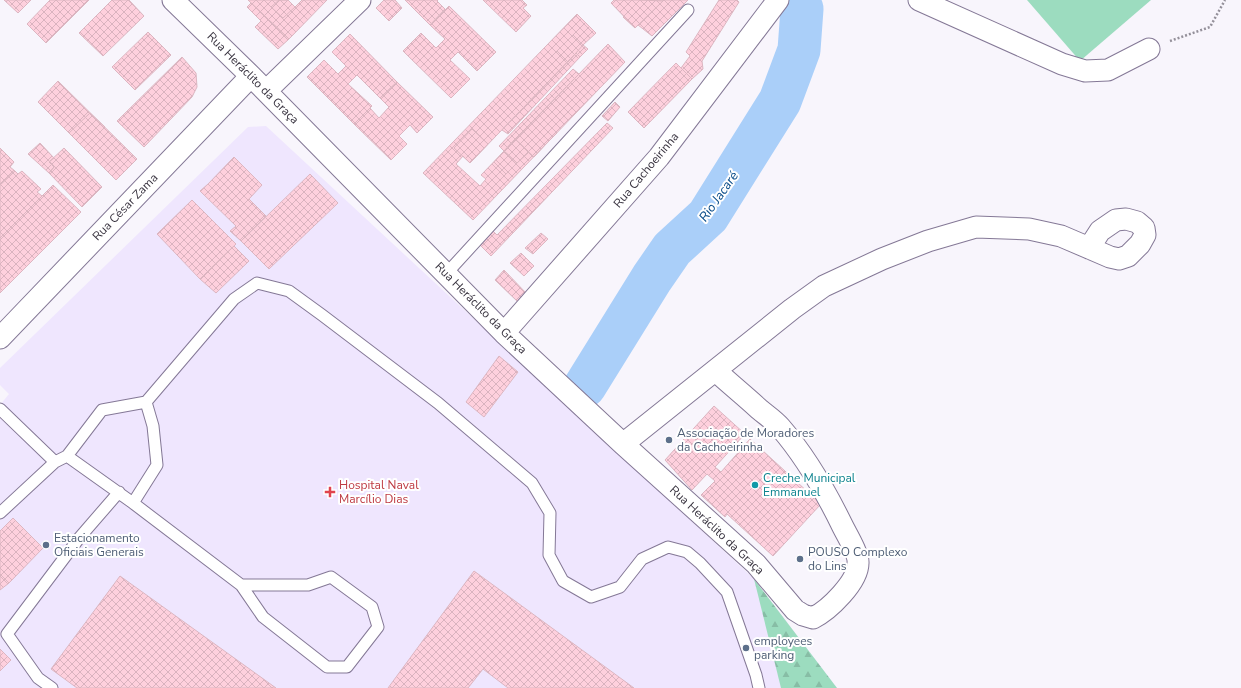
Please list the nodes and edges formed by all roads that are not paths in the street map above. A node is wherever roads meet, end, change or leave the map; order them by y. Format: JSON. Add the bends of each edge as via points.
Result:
{"nodes":[{"id":1,"x":360,"y":0,"type":"edge"},
{"id":2,"x":778,"y":0,"type":"edge"},
{"id":3,"x":919,"y":0,"type":"edge"},
{"id":4,"x":183,"y":3,"type":"edge"},
{"id":5,"x":688,"y":10,"type":"dead end"},
{"id":6,"x":1149,"y":49,"type":"road end"},
{"id":7,"x":251,"y":76,"type":"junction"},
{"id":8,"x":266,"y":91,"type":"junction"},
{"id":9,"x":1089,"y":248,"type":"dead end"},
{"id":10,"x":446,"y":274,"type":"junction"},
{"id":11,"x":504,"y":333,"type":"junction"},
{"id":12,"x":0,"y":338,"type":"edge"},
{"id":13,"x":716,"y":371,"type":"junction"},
{"id":14,"x":146,"y":402,"type":"junction"},
{"id":15,"x":0,"y":409,"type":"edge"},
{"id":16,"x":623,"y":444,"type":"junction"},
{"id":17,"x":67,"y":456,"type":"junction"},
{"id":18,"x":55,"y":462,"type":"junction"},
{"id":19,"x":119,"y":492,"type":"junction"},
{"id":20,"x":133,"y":503,"type":"junction"},
{"id":21,"x":0,"y":513,"type":"edge"},
{"id":22,"x":241,"y":585,"type":"junction"},
{"id":23,"x":52,"y":688,"type":"edge"},
{"id":24,"x":759,"y":688,"type":"edge"}],
"edges":[{"from":1,"to":8,"type":"street"},
{"from":2,"to":11,"type":"street","name":"Rua Cachoeirinha","via":[[659,157]]},
{"from":3,"to":6,"type":"street","via":[[1062,64],[1085,71],[1108,70]]},
{"from":4,"to":7,"type":"street","name":"Rua Heráclito da Graça"},
{"from":5,"to":10,"type":"lane"},
{"from":7,"to":8,"type":"street","name":"Rua Heráclito da Graça"},
{"from":7,"to":12,"type":"street","name":"Rua César Zama"},
{"from":8,"to":10,"type":"street","name":"Rua Heráclito da Graça"},
{"from":9,"to":13,"type":"street","via":[[1061,236],[1036,231],[984,228],[928,241],[824,286]]},
{"from":10,"to":11,"type":"street","name":"Rua Heráclito da Graça"},
{"from":11,"to":16,"type":"street","name":"Rua Heráclito da Graça"},
{"from":13,"to":16,"type":"street"},
{"from":13,"to":16,"type":"street","name":"Rua Heráclito da Graça","via":[[779,426],[804,458],[854,550],[859,562],[857,572],[849,585],[820,614],[813,618],[795,610],[756,564]]},
{"from":14,"to":17,"type":"lane","via":[[102,410]]},
{"from":14,"to":20,"type":"lane","via":[[154,426],[157,465]]},
{"from":14,"to":24,"type":"lane","via":[[234,299],[257,283],[289,291],[438,403],[532,483],[550,513],[549,554],[563,581],[591,597],[620,588],[642,559],[668,548],[687,552],[727,592]]},
{"from":15,"to":18,"type":"lane"},
{"from":17,"to":18,"type":"lane"},
{"from":17,"to":19,"type":"lane"},
{"from":18,"to":21,"type":"lane"},
{"from":19,"to":20,"type":"lane"},
{"from":19,"to":23,"type":"lane","via":[[80,537],[7,634],[38,678]]},
{"from":20,"to":22,"type":"lane"},
{"from":22,"to":22,"type":"lane","via":[[263,617],[327,667],[347,667],[378,627],[372,607],[331,577],[308,585]]}]}
